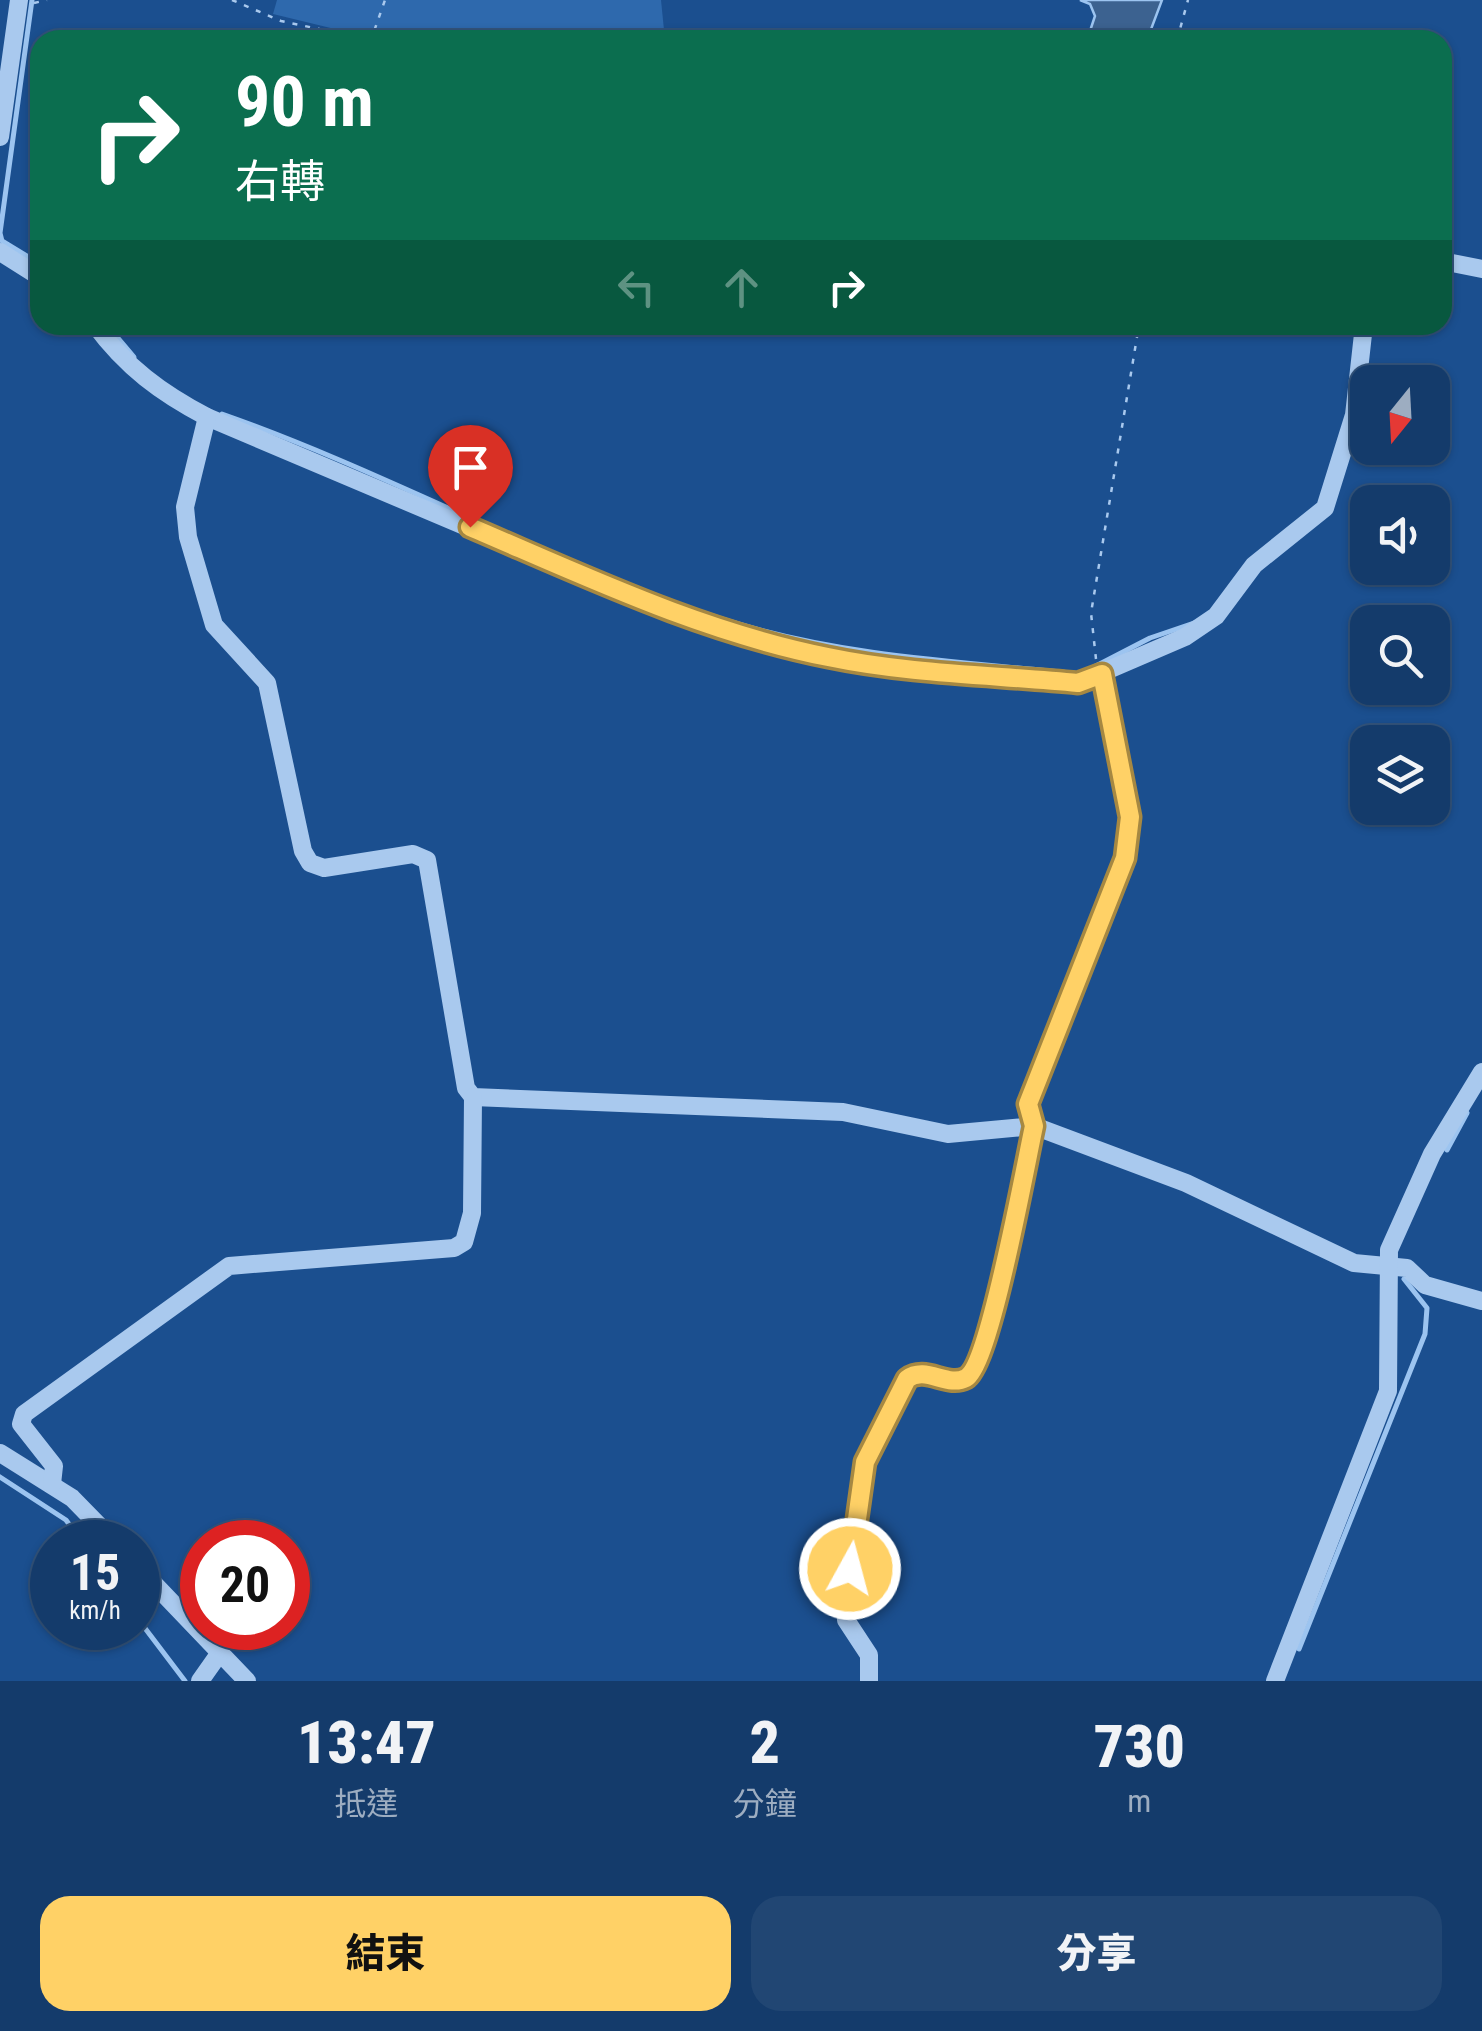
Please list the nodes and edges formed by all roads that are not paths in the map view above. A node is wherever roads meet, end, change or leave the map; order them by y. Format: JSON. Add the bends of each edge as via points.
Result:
{"nodes":[{"id":1,"x":28,"y":1,"type":"edge"},
{"id":2,"x":7,"y":40,"type":"edge"},
{"id":3,"x":0,"y":137,"type":"edge"},
{"id":4,"x":0,"y":252,"type":"edge"},
{"id":5,"x":1452,"y":263,"type":"edge"},
{"id":6,"x":1482,"y":269,"type":"edge"},
{"id":7,"x":30,"y":271,"type":"edge"},
{"id":8,"x":103,"y":335,"type":"edge"},
{"id":9,"x":1363,"y":335,"type":"edge"},
{"id":10,"x":207,"y":417,"type":"junction"},
{"id":11,"x":1102,"y":674,"type":"junction"},
{"id":12,"x":1482,"y":1072,"type":"edge"},
{"id":13,"x":473,"y":1097,"type":"junction"},
{"id":14,"x":1034,"y":1126,"type":"junction"},
{"id":15,"x":1389,"y":1266,"type":"junction"},
{"id":16,"x":1482,"y":1302,"type":"edge"},
{"id":17,"x":0,"y":1453,"type":"edge"},
{"id":18,"x":52,"y":1484,"type":"junction"},
{"id":19,"x":91,"y":1520,"type":"edge"},
{"id":20,"x":160,"y":1591,"type":"edge"},
{"id":21,"x":219,"y":1654,"type":"junction"},
{"id":22,"x":200,"y":1681,"type":"edge"},
{"id":23,"x":247,"y":1681,"type":"edge"},
{"id":24,"x":868,"y":1681,"type":"edge"},
{"id":25,"x":1274,"y":1681,"type":"edge"}],
"edges":[{"from":1,"to":2,"type":"street"},
{"from":2,"to":3,"type":"street"},
{"from":4,"to":7,"type":"street"},
{"from":5,"to":6,"type":"street"},
{"from":8,"to":10,"type":"street","via":[[144,379]]},
{"from":9,"to":11,"type":"street","via":[[1354,415],[1324,508],[1254,565],[1216,616]]},
{"from":10,"to":11,"type":"street","via":[[644,602],[741,636],[830,658],[924,669],[1078,683]]},
{"from":10,"to":13,"type":"street","via":[[185,506],[188,537],[214,625],[267,683],[302,851],[324,868],[413,854],[428,860],[466,1088]]},
{"from":11,"to":14,"type":"street","via":[[1130,817],[1125,858],[1028,1104]]},
{"from":12,"to":15,"type":"street","via":[[1401,1218]]},
{"from":13,"to":14,"type":"street","via":[[843,1112],[948,1134]]},
{"from":13,"to":18,"type":"street","via":[[472,1212],[464,1242],[229,1266],[24,1414],[21,1424],[54,1466]]},
{"from":14,"to":15,"type":"street","via":[[1170,1176],[1354,1263]]},
{"from":14,"to":24,"type":"street","via":[[1006,1268],[972,1373],[958,1380],[912,1375],[865,1462],[844,1612],[869,1655]]},
{"from":15,"to":16,"type":"street","via":[[1406,1268],[1424,1285]]},
{"from":15,"to":25,"type":"street","via":[[1388,1391]]},
{"from":17,"to":18,"type":"street"},
{"from":18,"to":19,"type":"street"},
{"from":20,"to":21,"type":"street"},
{"from":21,"to":22,"type":"street"},
{"from":21,"to":23,"type":"street"}]}
